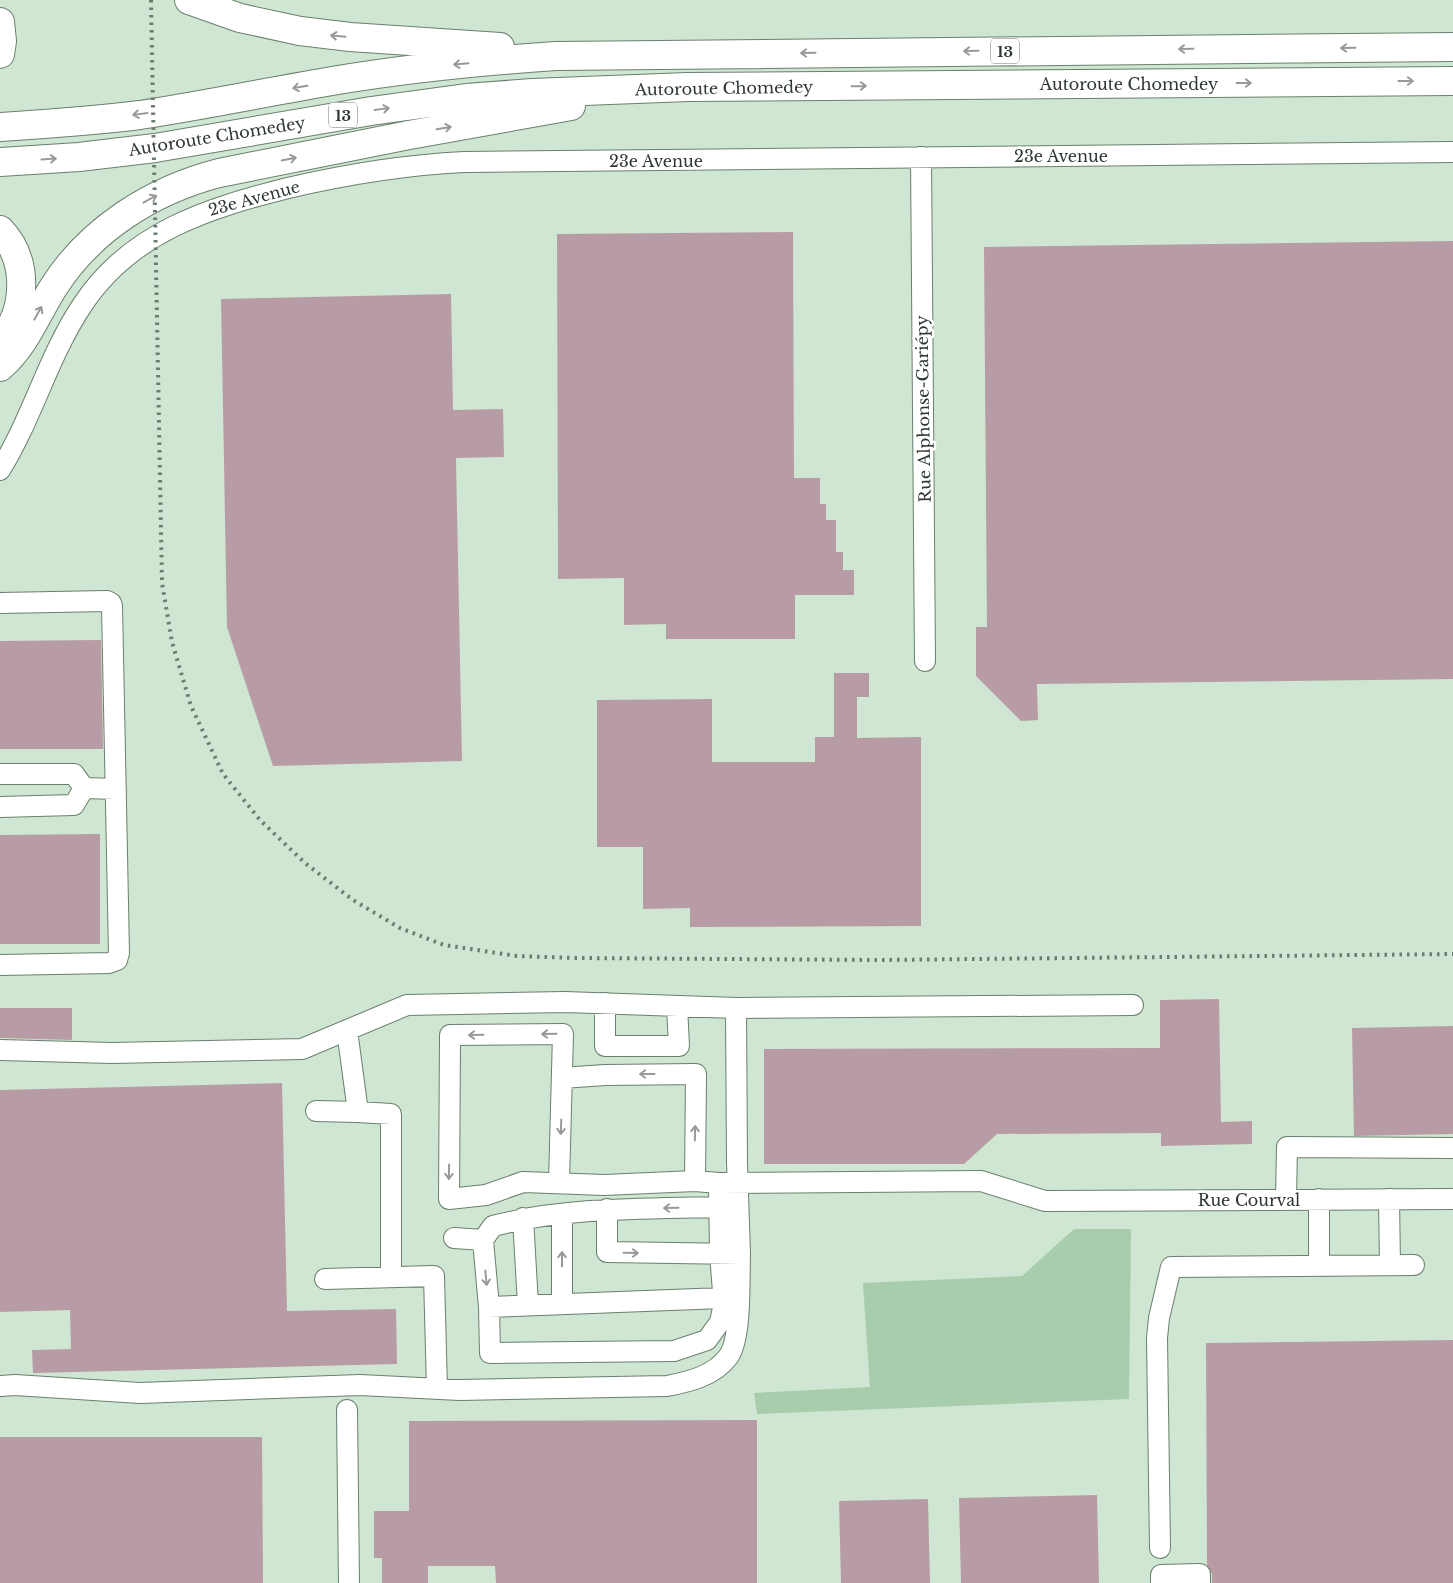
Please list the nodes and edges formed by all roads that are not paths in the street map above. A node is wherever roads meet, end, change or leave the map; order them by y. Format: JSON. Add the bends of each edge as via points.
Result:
{"nodes":[{"id":1,"x":189,"y":0,"type":"edge"},
{"id":2,"x":0,"y":22,"type":"edge"},
{"id":3,"x":1453,"y":42,"type":"edge"},
{"id":4,"x":1397,"y":47,"type":"junction"},
{"id":5,"x":1453,"y":47,"type":"edge"},
{"id":6,"x":0,"y":54,"type":"edge"},
{"id":7,"x":614,"y":55,"type":"junction"},
{"id":8,"x":1453,"y":81,"type":"edge"},
{"id":9,"x":688,"y":88,"type":"junction"},
{"id":10,"x":0,"y":127,"type":"edge"},
{"id":11,"x":1453,"y":152,"type":"edge"},
{"id":12,"x":921,"y":157,"type":"junction"},
{"id":13,"x":0,"y":162,"type":"edge"},
{"id":14,"x":0,"y":230,"type":"edge"},
{"id":15,"x":0,"y":343,"type":"edge"},
{"id":16,"x":0,"y":367,"type":"edge"},
{"id":17,"x":0,"y":470,"type":"edge"},
{"id":18,"x":0,"y":603,"type":"edge"},
{"id":19,"x":926,"y":662,"type":"dead end"},
{"id":20,"x":0,"y":774,"type":"edge"},
{"id":21,"x":84,"y":788,"type":"junction"},
{"id":22,"x":116,"y":789,"type":"junction"},
{"id":23,"x":0,"y":807,"type":"edge"},
{"id":24,"x":0,"y":965,"type":"edge"},
{"id":25,"x":605,"y":1003,"type":"junction"},
{"id":26,"x":1133,"y":1004,"type":"dead end"},
{"id":27,"x":677,"y":1006,"type":"junction"},
{"id":28,"x":736,"y":1008,"type":"junction"},
{"id":29,"x":347,"y":1030,"type":"junction"},
{"id":30,"x":0,"y":1050,"type":"edge"},
{"id":31,"x":562,"y":1078,"type":"junction"},
{"id":32,"x":316,"y":1112,"type":"dead end"},
{"id":33,"x":358,"y":1112,"type":"junction"},
{"id":34,"x":1453,"y":1148,"type":"edge"},
{"id":35,"x":559,"y":1182,"type":"junction"},
{"id":36,"x":694,"y":1182,"type":"junction"},
{"id":37,"x":728,"y":1183,"type":"junction"},
{"id":38,"x":1286,"y":1199,"type":"junction"},
{"id":39,"x":1320,"y":1199,"type":"junction"},
{"id":40,"x":1389,"y":1199,"type":"junction"},
{"id":41,"x":1453,"y":1199,"type":"edge"},
{"id":42,"x":719,"y":1207,"type":"junction"},
{"id":43,"x":607,"y":1210,"type":"junction"},
{"id":44,"x":562,"y":1214,"type":"junction"},
{"id":45,"x":523,"y":1218,"type":"junction"},
{"id":46,"x":454,"y":1238,"type":"dead end"},
{"id":47,"x":483,"y":1240,"type":"junction"},
{"id":48,"x":720,"y":1254,"type":"junction"},
{"id":49,"x":740,"y":1254,"type":"junction"},
{"id":50,"x":1390,"y":1265,"type":"junction"},
{"id":51,"x":1414,"y":1265,"type":"dead end"},
{"id":52,"x":1319,"y":1266,"type":"junction"},
{"id":53,"x":391,"y":1278,"type":"junction"},
{"id":54,"x":325,"y":1279,"type":"dead end"},
{"id":55,"x":723,"y":1298,"type":"junction"},
{"id":56,"x":562,"y":1304,"type":"junction"},
{"id":57,"x":528,"y":1305,"type":"junction"},
{"id":58,"x":489,"y":1307,"type":"junction"},
{"id":59,"x":728,"y":1325,"type":"junction"},
{"id":60,"x":0,"y":1386,"type":"edge"},
{"id":61,"x":437,"y":1389,"type":"junction"},
{"id":62,"x":347,"y":1410,"type":"dead end"},
{"id":63,"x":1160,"y":1548,"type":"dead end"},
{"id":64,"x":349,"y":1583,"type":"edge"},
{"id":65,"x":1161,"y":1583,"type":"edge"},
{"id":66,"x":1200,"y":1583,"type":"edge"}],
"edges":[{"from":7,"to":1,"type":"highway","one_way":true,"via":[[322,35],[258,23]]},
{"from":2,"to":6,"type":"highway"},
{"from":3,"to":4,"type":"highway"},
{"from":4,"to":5,"type":"highway","name":"Autoroute Chomedey","number":"13"},
{"from":4,"to":7,"type":"highway","name":"Autoroute Chomedey","number":"13","one_way":true},
{"from":7,"to":10,"type":"highway","name":"Autoroute Chomedey","number":"13","one_way":true,"via":[[528,58],[444,66],[339,80],[139,115]]},
{"from":9,"to":8,"type":"highway","name":"Autoroute Chomedey","number":"13","one_way":true},
{"from":13,"to":9,"type":"highway","name":"Autoroute Chomedey","number":"13","one_way":true,"via":[[79,157],[178,145],[332,117],[466,98]]},
{"from":16,"to":9,"type":"highway","one_way":true,"via":[[22,344],[54,285],[84,249],[122,217],[175,187],[219,173],[409,134]]},
{"from":11,"to":12,"type":"street","name":"23e Avenue"},
{"from":12,"to":17,"type":"street","name":"23e Avenue","via":[[431,164],[342,176],[221,206],[155,235],[120,261],[97,286],[59,345]]},
{"from":12,"to":19,"type":"street","name":"Rue Alphonse-Gariépy"},
{"from":14,"to":15,"type":"highway","via":[[15,253],[22,287],[14,322]]},
{"from":18,"to":22,"type":"street","via":[[107,601],[112,606]]},
{"from":20,"to":21,"type":"street","via":[[74,774]]},
{"from":21,"to":22,"type":"street"},
{"from":21,"to":23,"type":"street","via":[[74,805]]},
{"from":22,"to":24,"type":"street","via":[[117,960],[110,963]]},
{"from":25,"to":27,"type":"street"},
{"from":25,"to":27,"type":"street","via":[[605,1046],[679,1046]]},
{"from":25,"to":29,"type":"street","via":[[407,1005]]},
{"from":26,"to":28,"type":"street"},
{"from":27,"to":28,"type":"street"},
{"from":28,"to":37,"type":"street"},
{"from":29,"to":30,"type":"street","via":[[302,1049]]},
{"from":29,"to":33,"type":"street"},
{"from":31,"to":35,"type":"street","one_way":true},
{"from":31,"to":35,"type":"street","name":"Rue Courval","one_way":true,"via":[[563,1034],[450,1036],[448,1198],[486,1195],[523,1182]]},
{"from":36,"to":31,"type":"street","one_way":true,"via":[[696,1074]]},
{"from":32,"to":33,"type":"street"},
{"from":33,"to":53,"type":"street","via":[[391,1114]]},
{"from":34,"to":38,"type":"street","via":[[1287,1147]]},
{"from":35,"to":36,"type":"street","name":"Rue Courval","via":[[604,1185]]},
{"from":36,"to":37,"type":"street","name":"Rue Courval"},
{"from":37,"to":38,"type":"street","name":"Rue Courval","via":[[982,1181],[1046,1201]]},
{"from":37,"to":42,"type":"street"},
{"from":37,"to":49,"type":"street"},
{"from":38,"to":39,"type":"street","name":"Rue Courval"},
{"from":39,"to":40,"type":"street","name":"Rue Courval"},
{"from":39,"to":52,"type":"street"},
{"from":40,"to":41,"type":"street","name":"Rue Courval"},
{"from":40,"to":50,"type":"street"},
{"from":42,"to":43,"type":"street","one_way":true},
{"from":42,"to":48,"type":"street"},
{"from":43,"to":44,"type":"street"},
{"from":43,"to":48,"type":"street","one_way":true,"via":[[607,1252]]},
{"from":44,"to":45,"type":"street"},
{"from":56,"to":44,"type":"street","one_way":true},
{"from":45,"to":47,"type":"street","via":[[493,1226]]},
{"from":45,"to":57,"type":"street"},
{"from":46,"to":47,"type":"street"},
{"from":47,"to":58,"type":"street","one_way":true},
{"from":48,"to":49,"type":"street"},
{"from":48,"to":55,"type":"street"},
{"from":49,"to":59,"type":"street"},
{"from":50,"to":51,"type":"street"},
{"from":50,"to":52,"type":"street"},
{"from":52,"to":63,"type":"street","via":[[1171,1268],[1157,1338]]},
{"from":53,"to":54,"type":"street"},
{"from":53,"to":61,"type":"street","via":[[434,1276]]},
{"from":55,"to":56,"type":"street"},
{"from":55,"to":59,"type":"street"},
{"from":56,"to":57,"type":"street"},
{"from":57,"to":58,"type":"street"},
{"from":58,"to":59,"type":"street","via":[[490,1353],[674,1351],[707,1340]]},
{"from":59,"to":61,"type":"street","via":[[736,1339],[729,1356],[692,1381],[667,1386]]},
{"from":60,"to":61,"type":"street","via":[[140,1393],[360,1385]]},
{"from":62,"to":64,"type":"street"},
{"from":65,"to":66,"type":"street","via":[[1161,1575],[1200,1574]]}]}
